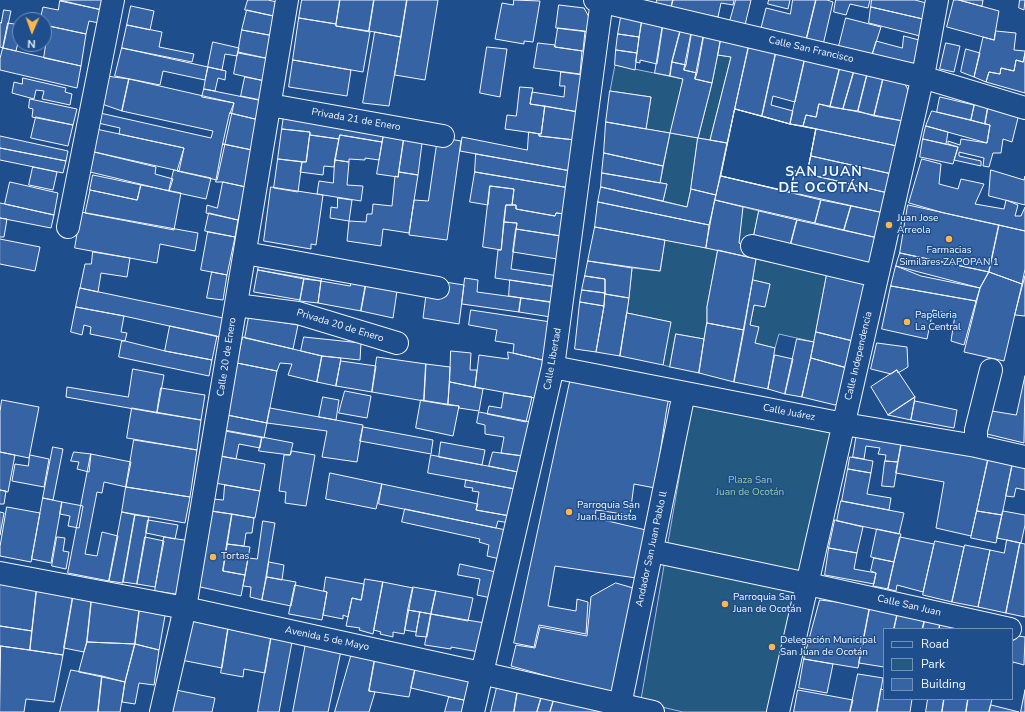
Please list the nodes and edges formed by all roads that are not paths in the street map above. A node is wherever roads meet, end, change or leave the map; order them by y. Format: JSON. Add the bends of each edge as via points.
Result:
{"nodes":[{"id":1,"x":114,"y":0,"type":"edge"},
{"id":2,"x":287,"y":0,"type":"edge"},
{"id":3,"x":599,"y":0,"type":"edge"},
{"id":4,"x":937,"y":0,"type":"edge"},
{"id":5,"x":922,"y":76,"type":"junction"},
{"id":6,"x":270,"y":105,"type":"junction"},
{"id":7,"x":1025,"y":108,"type":"edge"},
{"id":8,"x":443,"y":136,"type":"dead end"},
{"id":9,"x":68,"y":227,"type":"dead end"},
{"id":10,"x":752,"y":246,"type":"dead end"},
{"id":11,"x":245,"y":252,"type":"junction"},
{"id":12,"x":877,"y":276,"type":"junction"},
{"id":13,"x":438,"y":288,"type":"dead end"},
{"id":14,"x":236,"y":305,"type":"junction"},
{"id":15,"x":397,"y":343,"type":"dead end"},
{"id":16,"x":553,"y":367,"type":"junction"},
{"id":17,"x":991,"y":370,"type":"dead end"},
{"id":18,"x":684,"y":393,"type":"junction"},
{"id":19,"x":844,"y":424,"type":"junction"},
{"id":20,"x":976,"y":446,"type":"junction"},
{"id":21,"x":1025,"y":457,"type":"edge"},
{"id":22,"x":652,"y":551,"type":"junction"},
{"id":23,"x":0,"y":573,"type":"edge"},
{"id":24,"x":808,"y":584,"type":"junction"},
{"id":25,"x":185,"y":608,"type":"junction"},
{"id":26,"x":1006,"y":628,"type":"edge"},
{"id":27,"x":1013,"y":629,"type":"edge"},
{"id":28,"x":1025,"y":632,"type":"edge"},
{"id":29,"x":481,"y":672,"type":"junction"},
{"id":30,"x":620,"y":705,"type":"junction"},
{"id":31,"x":161,"y":712,"type":"edge"},
{"id":32,"x":473,"y":712,"type":"edge"},
{"id":33,"x":653,"y":712,"type":"edge"},
{"id":34,"x":778,"y":712,"type":"edge"}],
"edges":[{"from":1,"to":9,"type":"street"},
{"from":2,"to":6,"type":"street","name":"Calle 20 de Enero"},
{"from":3,"to":5,"type":"street","name":"Calle San Francisco"},
{"from":3,"to":16,"type":"street","name":"Calle Libertad"},
{"from":4,"to":5,"type":"street","name":"Calle Independencia"},
{"from":5,"to":7,"type":"street","name":"Calle San Francisco"},
{"from":5,"to":12,"type":"street","name":"Calle Independencia"},
{"from":6,"to":8,"type":"street","name":"Privada 21 de Enero"},
{"from":6,"to":11,"type":"street","name":"Calle 20 de Enero"},
{"from":10,"to":12,"type":"street"},
{"from":11,"to":13,"type":"street"},
{"from":11,"to":14,"type":"street","name":"Calle 20 de Enero"},
{"from":12,"to":19,"type":"street","name":"Calle Independencia"},
{"from":14,"to":15,"type":"street","name":"Privada 20 de Enero","via":[[298,313]]},
{"from":14,"to":25,"type":"street","name":"Calle 20 de Enero"},
{"from":16,"to":18,"type":"street","name":"Calle Juárez"},
{"from":16,"to":29,"type":"street","name":"Calle Libertad"},
{"from":17,"to":20,"type":"street","via":[[976,430]]},
{"from":18,"to":19,"type":"street","name":"Calle Juárez"},
{"from":18,"to":22,"type":"street","name":"Andador San Juan Pablo ll"},
{"from":19,"to":20,"type":"street","name":"Calle Juárez"},
{"from":19,"to":24,"type":"street","name":"Calle Independencia"},
{"from":20,"to":21,"type":"street","name":"Calle Juárez"},
{"from":22,"to":24,"type":"street","name":"Calle San Juan"},
{"from":22,"to":30,"type":"street","name":"Andador San Juan Pablo ll"},
{"from":23,"to":25,"type":"street","name":"Avenida 5 de Mayo"},
{"from":24,"to":26,"type":"street","name":"Calle San Juan"},
{"from":24,"to":34,"type":"street","name":"Calle Independencia"},
{"from":25,"to":29,"type":"street","name":"Avenida 5 de Mayo"},
{"from":25,"to":31,"type":"street","name":"Calle 20 de Enero"},
{"from":27,"to":28,"type":"street","name":"Calle San Juan"},
{"from":29,"to":30,"type":"street","name":"Avenida 5 de Mayo"},
{"from":29,"to":32,"type":"street","name":"Calle Libertad"},
{"from":30,"to":33,"type":"street","name":"Avenida 5 de Mayo"}]}
